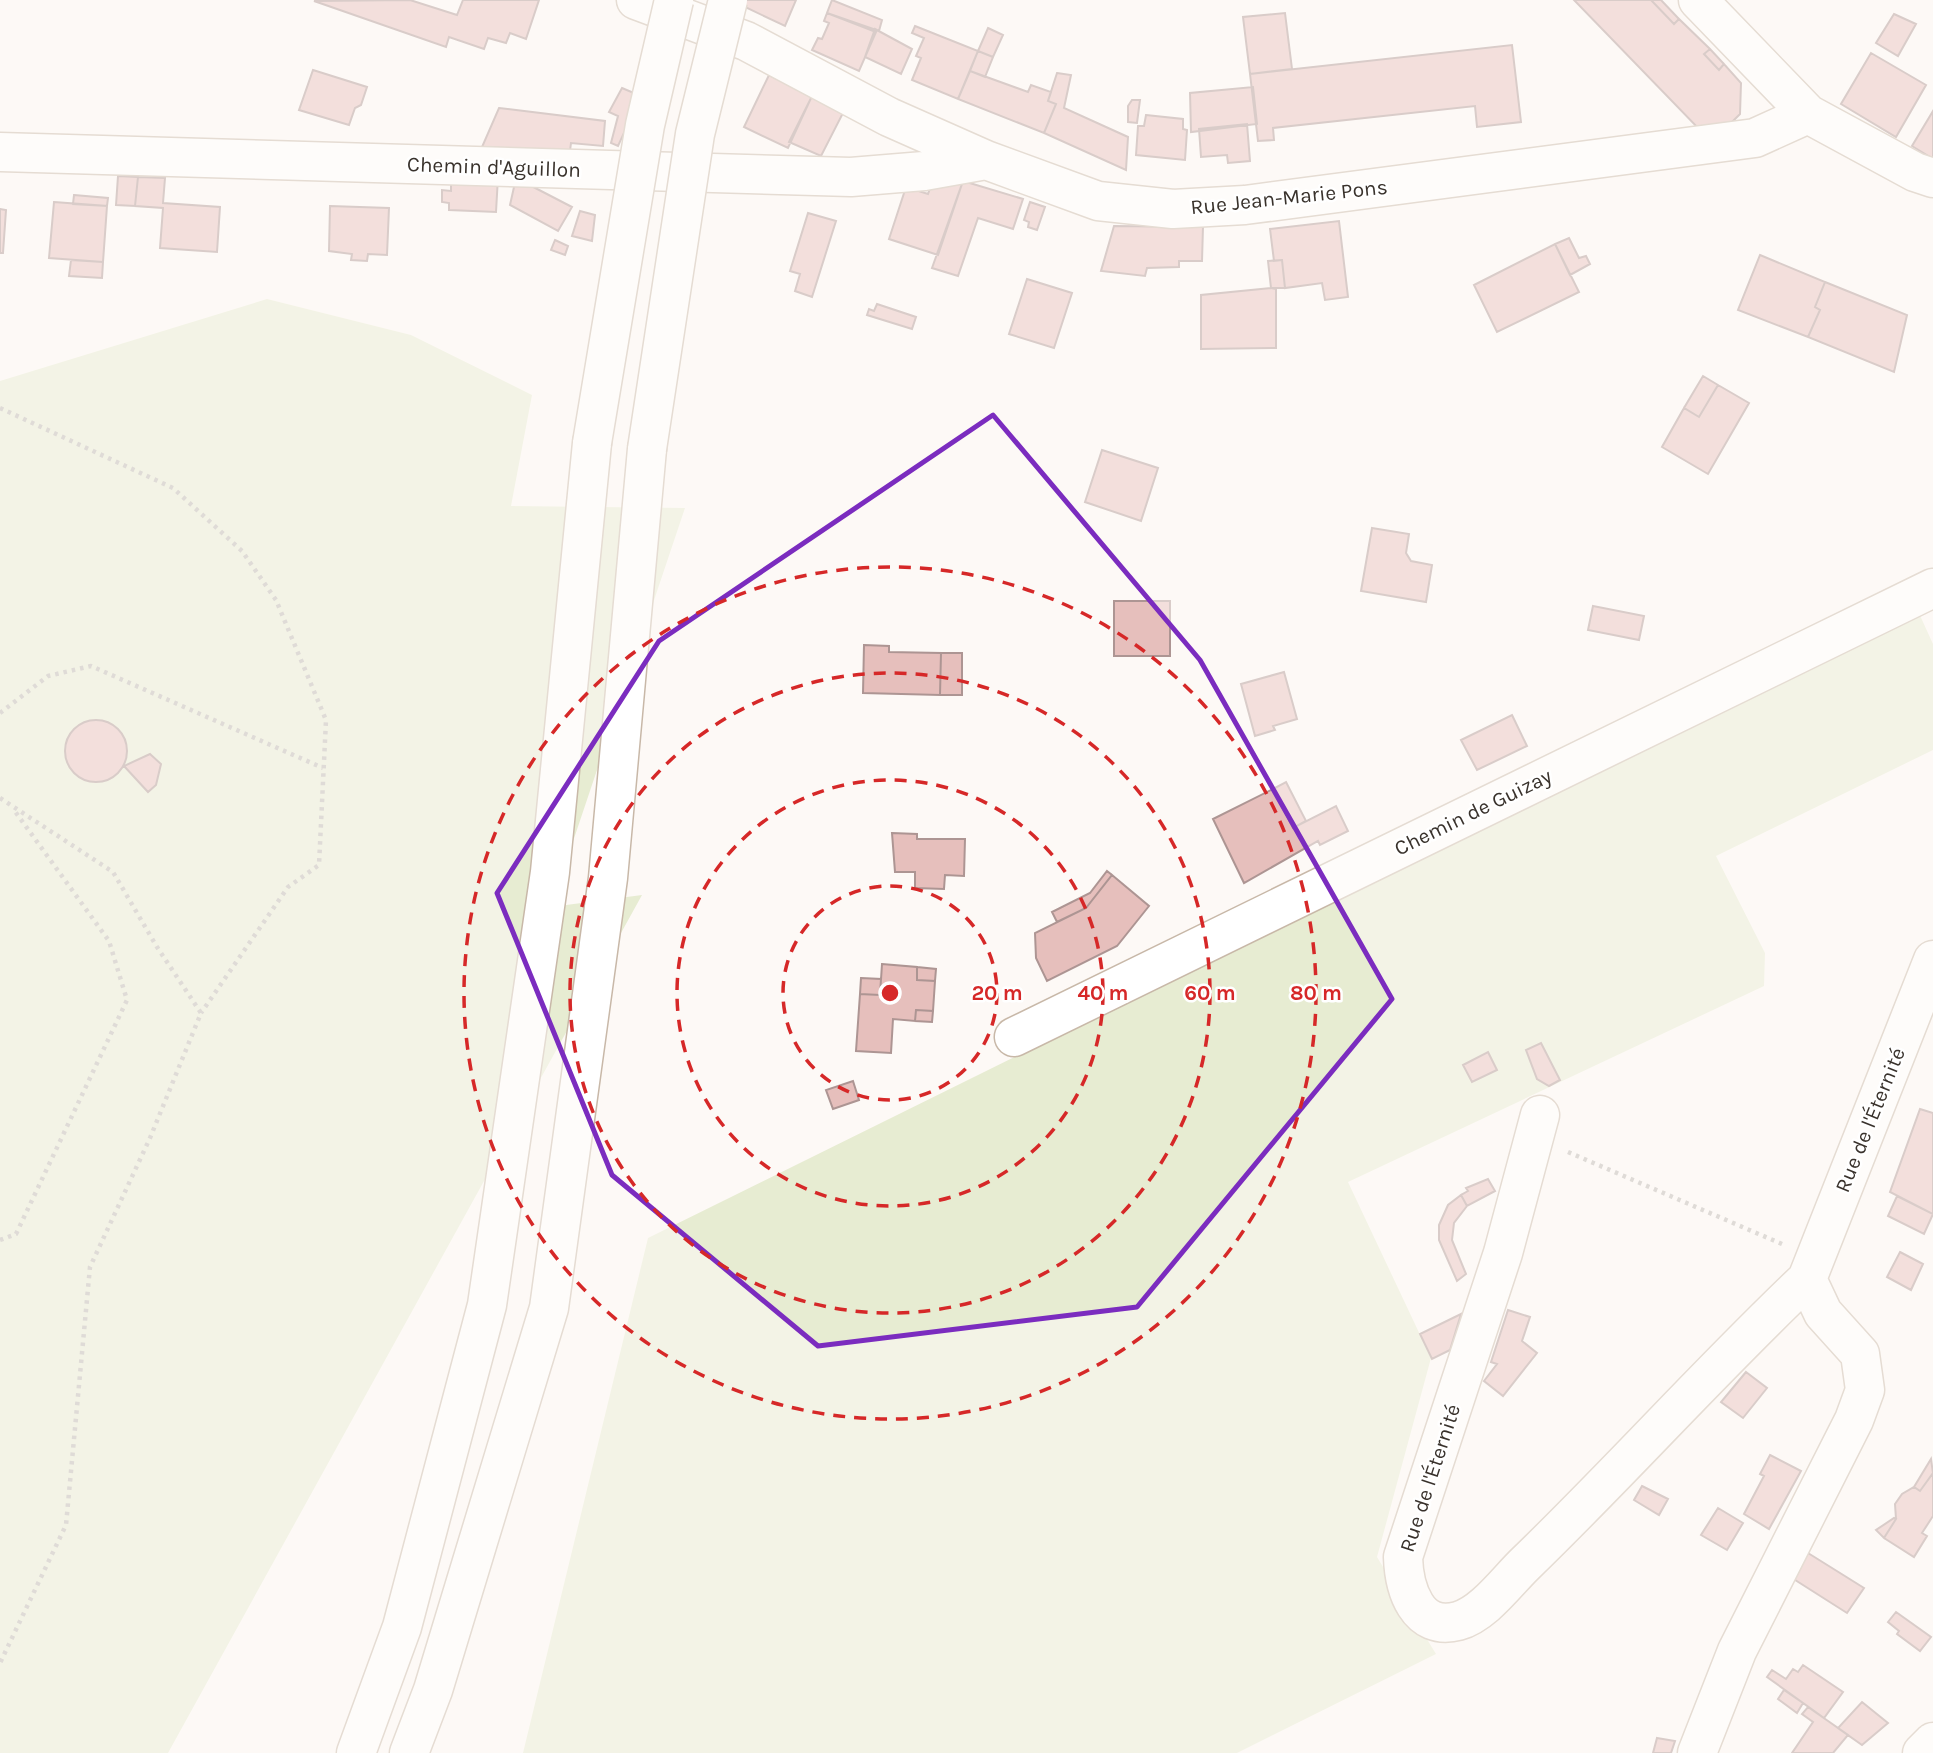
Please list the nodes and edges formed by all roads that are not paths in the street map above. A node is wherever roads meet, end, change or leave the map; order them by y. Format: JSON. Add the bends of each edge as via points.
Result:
{"nodes":[{"id":1,"x":636,"y":0,"type":"edge"},
{"id":2,"x":674,"y":0,"type":"edge"},
{"id":3,"x":728,"y":0,"type":"edge"},
{"id":4,"x":1698,"y":0,"type":"edge"},
{"id":5,"x":1808,"y":114,"type":"junction"},
{"id":6,"x":0,"y":152,"type":"edge"},
{"id":7,"x":986,"y":160,"type":"junction"},
{"id":8,"x":1933,"y":178,"type":"edge"},
{"id":9,"x":1933,"y":588,"type":"edge"},
{"id":10,"x":1933,"y":960,"type":"edge"},
{"id":11,"x":1014,"y":1037,"type":"dead end"},
{"id":12,"x":1536,"y":1126,"type":"road end"},
{"id":13,"x":1811,"y":1269,"type":"junction"},
{"id":14,"x":402,"y":1627,"type":"junction"},
{"id":15,"x":1933,"y":1742,"type":"edge"},
{"id":16,"x":330,"y":1753,"type":"edge"},
{"id":17,"x":356,"y":1753,"type":"edge"},
{"id":18,"x":409,"y":1753,"type":"edge"},
{"id":19,"x":1697,"y":1753,"type":"edge"},
{"id":20,"x":1922,"y":1753,"type":"edge"}],
"edges":[{"from":1,"to":7,"type":"main road","name":"Rue Jean-Marie Pons","via":[[746,41],[889,117]]},
{"from":2,"to":14,"type":"main road","bridge":true,"via":[[645,125],[592,443],[550,872],[487,1305]]},
{"from":3,"to":18,"type":"main road","bridge":true,"via":[[695,135],[647,449],[608,878],[549,1308],[433,1690]]},
{"from":4,"to":5,"type":"main road"},
{"from":5,"to":7,"type":"main road","name":"Rue Jean-Marie Pons","via":[[1755,138],[1245,205],[1173,209],[1098,201]]},
{"from":5,"to":8,"type":"main road"},
{"from":6,"to":7,"type":"main road","name":"Chemin d'Aguillon","via":[[851,177]]},
{"from":9,"to":11,"type":"main road","name":"Chemin de Guizay"},
{"from":10,"to":13,"type":"main road","name":"Rue de l'Éternité"},
{"from":12,"to":13,"type":"main road","name":"Rue de l'Éternité","via":[[1503,1253],[1403,1557],[1409,1596],[1439,1623],[1472,1616],[1572,1519]]},
{"from":13,"to":19,"type":"main road","via":[[1823,1313],[1860,1354],[1865,1390],[1737,1651]]},
{"from":14,"to":16,"type":"main road"},
{"from":14,"to":17,"type":"main road"},
{"from":15,"to":20,"type":"main road"}]}
